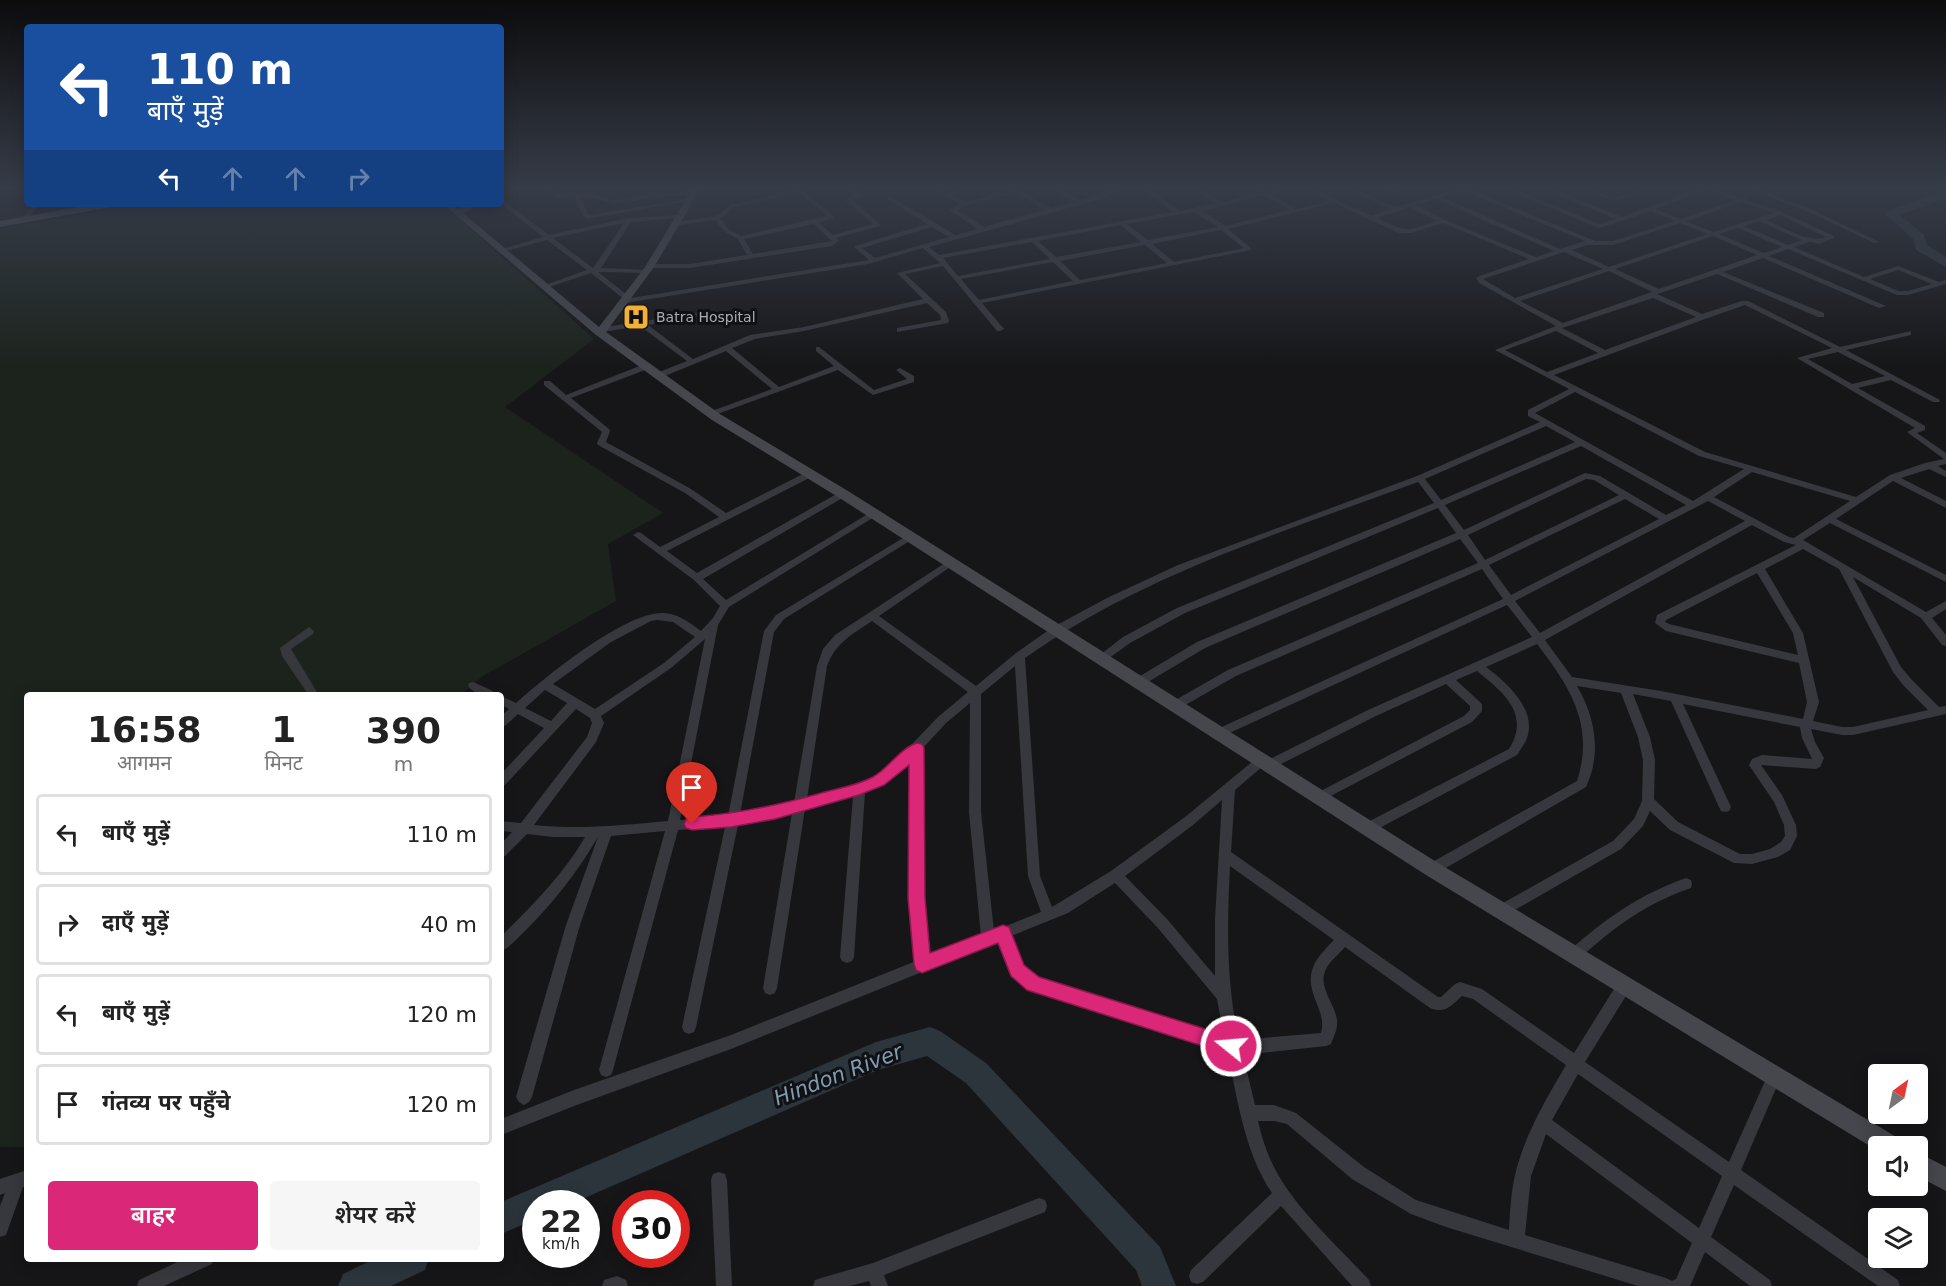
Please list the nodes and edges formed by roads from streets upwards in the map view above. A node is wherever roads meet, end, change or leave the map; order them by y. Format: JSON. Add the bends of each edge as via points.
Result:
{"nodes":[{"id":1,"x":500,"y":248,"type":"edge"},
{"id":2,"x":509,"y":248,"type":"edge"},
{"id":3,"x":563,"y":248,"type":"edge"},
{"id":4,"x":609,"y":248,"type":"edge"},
{"id":5,"x":660,"y":248,"type":"edge"},
{"id":6,"x":747,"y":248,"type":"edge"},
{"id":7,"x":805,"y":248,"type":"edge"},
{"id":8,"x":858,"y":248,"type":"edge"},
{"id":9,"x":918,"y":248,"type":"edge"},
{"id":10,"x":924,"y":248,"type":"edge"},
{"id":11,"x":989,"y":248,"type":"edge"},
{"id":12,"x":1042,"y":248,"type":"edge"},
{"id":13,"x":1120,"y":248,"type":"edge"},
{"id":14,"x":1153,"y":248,"type":"edge"},
{"id":15,"x":1248,"y":248,"type":"edge"},
{"id":16,"x":1508,"y":248,"type":"edge"},
{"id":17,"x":1557,"y":248,"type":"edge"},
{"id":18,"x":1576,"y":248,"type":"edge"},
{"id":19,"x":1671,"y":248,"type":"edge"},
{"id":20,"x":1747,"y":248,"type":"edge"},
{"id":21,"x":1785,"y":248,"type":"edge"},
{"id":22,"x":1790,"y":248,"type":"edge"},
{"id":23,"x":502,"y":250,"type":"junction"},
{"id":24,"x":1564,"y":251,"type":"junction"},
{"id":25,"x":1764,"y":255,"type":"junction"},
{"id":26,"x":752,"y":256,"type":"junction"},
{"id":27,"x":938,"y":257,"type":"junction"},
{"id":28,"x":873,"y":260,"type":"junction"},
{"id":29,"x":1055,"y":260,"type":"junction"},
{"id":30,"x":1537,"y":260,"type":"junction"},
{"id":31,"x":945,"y":264,"type":"junction"},
{"id":32,"x":1173,"y":264,"type":"junction"},
{"id":33,"x":648,"y":269,"type":"junction"},
{"id":34,"x":1609,"y":269,"type":"junction"},
{"id":35,"x":594,"y":270,"type":"junction"},
{"id":36,"x":1716,"y":271,"type":"junction"},
{"id":37,"x":957,"y":278,"type":"junction"},
{"id":38,"x":1863,"y":279,"type":"junction"},
{"id":39,"x":1079,"y":283,"type":"junction"},
{"id":40,"x":1942,"y":283,"type":"edge"},
{"id":41,"x":544,"y":287,"type":"junction"},
{"id":42,"x":1767,"y":293,"type":"junction"},
{"id":43,"x":1655,"y":294,"type":"junction"},
{"id":44,"x":626,"y":299,"type":"junction"},
{"id":45,"x":929,"y":300,"type":"junction"},
{"id":46,"x":1515,"y":300,"type":"junction"},
{"id":47,"x":977,"y":302,"type":"junction"},
{"id":48,"x":1742,"y":303,"type":"junction"},
{"id":49,"x":1882,"y":306,"type":"dead end"},
{"id":50,"x":705,"y":313,"type":"dead end"},
{"id":51,"x":1821,"y":315,"type":"dead end"},
{"id":52,"x":1702,"y":317,"type":"junction"},
{"id":53,"x":642,"y":324,"type":"junction"},
{"id":54,"x":1560,"y":328,"type":"junction"},
{"id":55,"x":1000,"y":329,"type":"dead end"},
{"id":56,"x":900,"y":330,"type":"dead end"},
{"id":57,"x":601,"y":332,"type":"junction"},
{"id":58,"x":1908,"y":333,"type":"dead end"},
{"id":59,"x":727,"y":348,"type":"junction"},
{"id":60,"x":819,"y":349,"type":"dead end"},
{"id":61,"x":1840,"y":350,"type":"junction"},
{"id":62,"x":1604,"y":353,"type":"junction"},
{"id":63,"x":693,"y":362,"type":"junction"},
{"id":64,"x":839,"y":367,"type":"junction"},
{"id":65,"x":900,"y":370,"type":"dead end"},
{"id":66,"x":651,"y":372,"type":"junction"},
{"id":67,"x":1546,"y":375,"type":"junction"},
{"id":68,"x":1892,"y":377,"type":"junction"},
{"id":69,"x":547,"y":383,"type":"dead end"},
{"id":70,"x":1851,"y":387,"type":"junction"},
{"id":71,"x":777,"y":388,"type":"junction"},
{"id":72,"x":1574,"y":389,"type":"junction"},
{"id":73,"x":565,"y":398,"type":"junction"},
{"id":74,"x":1936,"y":400,"type":"dead end"},
{"id":75,"x":712,"y":414,"type":"junction"},
{"id":76,"x":1545,"y":423,"type":"junction"},
{"id":77,"x":1581,"y":443,"type":"junction"},
{"id":78,"x":1946,"y":459,"type":"edge"},
{"id":79,"x":1929,"y":465,"type":"junction"},
{"id":80,"x":1752,"y":468,"type":"junction"},
{"id":81,"x":810,"y":474,"type":"junction"},
{"id":82,"x":1946,"y":474,"type":"edge"},
{"id":83,"x":1893,"y":477,"type":"junction"},
{"id":84,"x":1420,"y":478,"type":"junction"},
{"id":85,"x":843,"y":494,"type":"junction"},
{"id":86,"x":1626,"y":495,"type":"junction"},
{"id":87,"x":1708,"y":497,"type":"junction"},
{"id":88,"x":1856,"y":500,"type":"junction"},
{"id":89,"x":1441,"y":504,"type":"junction"},
{"id":90,"x":1693,"y":505,"type":"junction"},
{"id":91,"x":1946,"y":505,"type":"edge"},
{"id":92,"x":874,"y":514,"type":"junction"},
{"id":93,"x":726,"y":517,"type":"junction"},
{"id":94,"x":1666,"y":519,"type":"junction"},
{"id":95,"x":1830,"y":519,"type":"junction"},
{"id":96,"x":1752,"y":521,"type":"junction"},
{"id":97,"x":1463,"y":534,"type":"junction"},
{"id":98,"x":638,"y":536,"type":"dead end"},
{"id":99,"x":911,"y":537,"type":"junction"},
{"id":100,"x":1800,"y":543,"type":"junction"},
{"id":101,"x":661,"y":550,"type":"junction"},
{"id":102,"x":951,"y":563,"type":"junction"},
{"id":103,"x":1484,"y":564,"type":"junction"},
{"id":104,"x":1759,"y":567,"type":"junction"},
{"id":105,"x":1843,"y":567,"type":"junction"},
{"id":106,"x":697,"y":578,"type":"junction"},
{"id":107,"x":1946,"y":579,"type":"edge"},
{"id":108,"x":1509,"y":600,"type":"junction"},
{"id":109,"x":1946,"y":604,"type":"edge"},
{"id":110,"x":725,"y":605,"type":"junction"},
{"id":111,"x":872,"y":616,"type":"junction"},
{"id":112,"x":1926,"y":617,"type":"junction"},
{"id":113,"x":713,"y":624,"type":"junction"},
{"id":114,"x":1057,"y":630,"type":"junction"},
{"id":115,"x":309,"y":631,"type":"dead end"},
{"id":116,"x":702,"y":636,"type":"junction"},
{"id":117,"x":1538,"y":639,"type":"junction"},
{"id":118,"x":1946,"y":642,"type":"edge"},
{"id":119,"x":1020,"y":657,"type":"junction"},
{"id":120,"x":1101,"y":658,"type":"junction"},
{"id":121,"x":1804,"y":661,"type":"junction"},
{"id":122,"x":1477,"y":665,"type":"junction"},
{"id":123,"x":1447,"y":679,"type":"junction"},
{"id":124,"x":1568,"y":680,"type":"junction"},
{"id":125,"x":1139,"y":682,"type":"junction"},
{"id":126,"x":544,"y":684,"type":"junction"},
{"id":127,"x":473,"y":687,"type":"dead end"},
{"id":128,"x":1625,"y":689,"type":"junction"},
{"id":129,"x":312,"y":692,"type":"edge"},
{"id":130,"x":484,"y":692,"type":"edge"},
{"id":131,"x":976,"y":692,"type":"junction"},
{"id":132,"x":1675,"y":698,"type":"junction"},
{"id":133,"x":504,"y":702,"type":"edge"},
{"id":134,"x":574,"y":702,"type":"junction"},
{"id":135,"x":1176,"y":705,"type":"junction"},
{"id":136,"x":517,"y":708,"type":"junction"},
{"id":137,"x":1942,"y":711,"type":"edge"},
{"id":138,"x":595,"y":715,"type":"junction"},
{"id":139,"x":504,"y":720,"type":"edge"},
{"id":140,"x":1806,"y":725,"type":"junction"},
{"id":141,"x":551,"y":726,"type":"junction"},
{"id":142,"x":1220,"y":733,"type":"junction"},
{"id":143,"x":917,"y":748,"type":"junction"},
{"id":144,"x":1265,"y":763,"type":"junction"},
{"id":145,"x":504,"y":779,"type":"edge"},
{"id":146,"x":1229,"y":788,"type":"junction"},
{"id":147,"x":859,"y":789,"type":"junction"},
{"id":148,"x":1319,"y":796,"type":"junction"},
{"id":149,"x":1648,"y":801,"type":"junction"},
{"id":150,"x":801,"y":806,"type":"junction"},
{"id":151,"x":1725,"y":807,"type":"dead end"},
{"id":152,"x":731,"y":821,"type":"junction"},
{"id":153,"x":672,"y":825,"type":"junction"},
{"id":154,"x":504,"y":826,"type":"edge"},
{"id":155,"x":1368,"y":828,"type":"junction"},
{"id":156,"x":524,"y":829,"type":"junction"},
{"id":157,"x":600,"y":831,"type":"junction"},
{"id":158,"x":504,"y":849,"type":"edge"},
{"id":159,"x":1225,"y":855,"type":"junction"},
{"id":160,"x":1432,"y":869,"type":"junction"},
{"id":161,"x":1116,"y":875,"type":"junction"},
{"id":162,"x":1686,"y":884,"type":"dead end"},
{"id":163,"x":1501,"y":911,"type":"junction"},
{"id":164,"x":1048,"y":914,"type":"junction"},
{"id":165,"x":1003,"y":933,"type":"junction"},
{"id":166,"x":1345,"y":938,"type":"junction"},
{"id":167,"x":988,"y":939,"type":"junction"},
{"id":168,"x":504,"y":942,"type":"edge"},
{"id":169,"x":1574,"y":955,"type":"junction"},
{"id":170,"x":847,"y":957,"type":"dead end"},
{"id":171,"x":922,"y":964,"type":"junction"},
{"id":172,"x":1624,"y":986,"type":"junction"},
{"id":173,"x":770,"y":988,"type":"dead end"},
{"id":174,"x":1224,"y":997,"type":"junction"},
{"id":175,"x":689,"y":1027,"type":"dead end"},
{"id":176,"x":1231,"y":1046,"type":"junction"},
{"id":177,"x":1576,"y":1066,"type":"junction"},
{"id":178,"x":606,"y":1070,"type":"dead end"},
{"id":179,"x":1774,"y":1077,"type":"junction"},
{"id":180,"x":524,"y":1097,"type":"dead end"},
{"id":181,"x":1249,"y":1113,"type":"junction"},
{"id":182,"x":1543,"y":1123,"type":"junction"},
{"id":183,"x":504,"y":1126,"type":"edge"},
{"id":184,"x":1873,"y":1136,"type":"edge"},
{"id":185,"x":1928,"y":1170,"type":"edge"},
{"id":186,"x":1731,"y":1174,"type":"junction"},
{"id":187,"x":22,"y":1180,"type":"edge"},
{"id":188,"x":719,"y":1180,"type":"dead end"},
{"id":189,"x":1945,"y":1180,"type":"edge"},
{"id":190,"x":0,"y":1187,"type":"edge"},
{"id":191,"x":1282,"y":1194,"type":"junction"},
{"id":192,"x":1039,"y":1206,"type":"dead end"},
{"id":193,"x":0,"y":1229,"type":"edge"},
{"id":194,"x":1702,"y":1239,"type":"junction"},
{"id":195,"x":1516,"y":1241,"type":"junction"},
{"id":196,"x":197,"y":1262,"type":"edge"},
{"id":197,"x":1197,"y":1276,"type":"dead end"},
{"id":198,"x":876,"y":1279,"type":"edge"},
{"id":199,"x":145,"y":1286,"type":"edge"},
{"id":200,"x":610,"y":1286,"type":"edge"},
{"id":201,"x":620,"y":1286,"type":"edge"},
{"id":202,"x":724,"y":1286,"type":"edge"},
{"id":203,"x":821,"y":1286,"type":"edge"},
{"id":204,"x":1363,"y":1286,"type":"edge"},
{"id":205,"x":1666,"y":1286,"type":"edge"},
{"id":206,"x":1679,"y":1286,"type":"edge"},
{"id":207,"x":1764,"y":1286,"type":"edge"},
{"id":208,"x":1892,"y":1286,"type":"edge"}],
"edges":[{"from":1,"to":23,"type":"street"},
{"from":2,"to":23,"type":"street"},
{"from":3,"to":35,"type":"street"},
{"from":4,"to":35,"type":"street"},
{"from":5,"to":33,"type":"street"},
{"from":6,"to":26,"type":"street"},
{"from":7,"to":26,"type":"street"},
{"from":8,"to":28,"type":"street"},
{"from":9,"to":28,"type":"street"},
{"from":10,"to":27,"type":"street"},
{"from":11,"to":27,"type":"street"},
{"from":12,"to":29,"type":"street"},
{"from":13,"to":29,"type":"street"},
{"from":14,"to":32,"type":"street"},
{"from":15,"to":32,"type":"street"},
{"from":16,"to":30,"type":"street"},
{"from":17,"to":24,"type":"street"},
{"from":18,"to":24,"type":"street"},
{"from":19,"to":34,"type":"street"},
{"from":20,"to":25,"type":"street"},
{"from":21,"to":25,"type":"street"},
{"from":22,"to":38,"type":"street"},
{"from":23,"to":41,"type":"street"},
{"from":24,"to":30,"type":"street"},
{"from":24,"to":34,"type":"street"},
{"from":25,"to":36,"type":"street"},
{"from":25,"to":49,"type":"street"},
{"from":26,"to":33,"type":"street"},
{"from":27,"to":31,"type":"street"},
{"from":28,"to":44,"type":"street"},
{"from":29,"to":37,"type":"street"},
{"from":29,"to":39,"type":"street"},
{"from":30,"to":46,"type":"street","via":[[1479,278]]},
{"from":31,"to":37,"type":"street"},
{"from":31,"to":45,"type":"street","via":[[900,273]]},
{"from":32,"to":39,"type":"street"},
{"from":33,"to":35,"type":"street"},
{"from":33,"to":44,"type":"street"},
{"from":34,"to":43,"type":"street"},
{"from":34,"to":46,"type":"street"},
{"from":35,"to":41,"type":"street"},
{"from":35,"to":44,"type":"street"},
{"from":36,"to":42,"type":"street"},
{"from":36,"to":43,"type":"street"},
{"from":37,"to":47,"type":"street"},
{"from":38,"to":40,"type":"street","via":[[1898,268]]},
{"from":38,"to":40,"type":"street","via":[[1902,294]]},
{"from":39,"to":47,"type":"street"},
{"from":41,"to":57,"type":"street"},
{"from":42,"to":48,"type":"street"},
{"from":42,"to":51,"type":"street"},
{"from":43,"to":52,"type":"street"},
{"from":43,"to":54,"type":"street"},
{"from":44,"to":57,"type":"street"},
{"from":45,"to":56,"type":"street","via":[[945,321]]},
{"from":45,"to":59,"type":"street","via":[[753,337]]},
{"from":46,"to":54,"type":"street"},
{"from":47,"to":55,"type":"street"},
{"from":48,"to":52,"type":"street"},
{"from":48,"to":61,"type":"street"},
{"from":50,"to":53,"type":"street"},
{"from":52,"to":62,"type":"street"},
{"from":53,"to":57,"type":"street"},
{"from":53,"to":63,"type":"street"},
{"from":54,"to":62,"type":"street"},
{"from":54,"to":67,"type":"street","via":[[1499,350]]},
{"from":57,"to":66,"type":"street"},
{"from":58,"to":61,"type":"street"},
{"from":59,"to":63,"type":"street"},
{"from":59,"to":71,"type":"street"},
{"from":60,"to":64,"type":"street"},
{"from":61,"to":68,"type":"street"},
{"from":61,"to":70,"type":"street","via":[[1801,358]]},
{"from":62,"to":67,"type":"street"},
{"from":63,"to":66,"type":"street"},
{"from":64,"to":65,"type":"street","via":[[873,393],[910,380]]},
{"from":64,"to":71,"type":"street"},
{"from":66,"to":73,"type":"street"},
{"from":66,"to":75,"type":"street"},
{"from":67,"to":72,"type":"street"},
{"from":68,"to":70,"type":"street"},
{"from":68,"to":74,"type":"street"},
{"from":69,"to":73,"type":"street"},
{"from":70,"to":78,"type":"street","via":[[1922,428],[1911,432]]},
{"from":71,"to":75,"type":"street"},
{"from":72,"to":76,"type":"street","via":[[1530,412]]},
{"from":72,"to":80,"type":"street","via":[[1702,454]]},
{"from":73,"to":93,"type":"street","via":[[606,430],[602,443]]},
{"from":75,"to":81,"type":"street"},
{"from":76,"to":77,"type":"street"},
{"from":76,"to":84,"type":"street"},
{"from":77,"to":89,"type":"street"},
{"from":77,"to":90,"type":"street"},
{"from":78,"to":79,"type":"street"},
{"from":79,"to":82,"type":"street"},
{"from":79,"to":83,"type":"street"},
{"from":80,"to":87,"type":"street"},
{"from":80,"to":88,"type":"street"},
{"from":81,"to":85,"type":"street"},
{"from":81,"to":93,"type":"street"},
{"from":83,"to":88,"type":"street"},
{"from":83,"to":91,"type":"street"},
{"from":84,"to":89,"type":"street"},
{"from":84,"to":114,"type":"street","via":[[1181,567]]},
{"from":85,"to":92,"type":"street"},
{"from":85,"to":106,"type":"street"},
{"from":86,"to":94,"type":"street"},
{"from":86,"to":97,"type":"street","via":[[1597,478],[1585,476]]},
{"from":86,"to":103,"type":"street"},
{"from":87,"to":90,"type":"street"},
{"from":87,"to":96,"type":"street"},
{"from":88,"to":95,"type":"street"},
{"from":89,"to":97,"type":"street"},
{"from":89,"to":120,"type":"street","via":[[1174,612],[1127,638]]},
{"from":90,"to":94,"type":"street"},
{"from":92,"to":99,"type":"street"},
{"from":92,"to":110,"type":"street"},
{"from":93,"to":101,"type":"street"},
{"from":94,"to":108,"type":"street"},
{"from":95,"to":100,"type":"street"},
{"from":95,"to":107,"type":"street"},
{"from":96,"to":100,"type":"street"},
{"from":96,"to":117,"type":"street"},
{"from":97,"to":103,"type":"street"},
{"from":97,"to":125,"type":"street","via":[[1201,645]]},
{"from":98,"to":101,"type":"street"},
{"from":99,"to":102,"type":"street"},
{"from":99,"to":152,"type":"street","via":[[774,623],[769,631]]},
{"from":100,"to":104,"type":"street"},
{"from":100,"to":105,"type":"street"},
{"from":101,"to":106,"type":"street"},
{"from":102,"to":111,"type":"street"},
{"from":102,"to":114,"type":"street"},
{"from":103,"to":108,"type":"street"},
{"from":103,"to":135,"type":"street","via":[[1232,673]]},
{"from":104,"to":121,"type":"street","via":[[1793,622]]},
{"from":104,"to":121,"type":"street","via":[[1661,618],[1660,623]]},
{"from":105,"to":112,"type":"street"},
{"from":105,"to":137,"type":"street","via":[[1897,669]]},
{"from":106,"to":110,"type":"street"},
{"from":108,"to":117,"type":"street"},
{"from":108,"to":142,"type":"street"},
{"from":109,"to":112,"type":"street"},
{"from":110,"to":113,"type":"street"},
{"from":111,"to":131,"type":"street"},
{"from":111,"to":150,"type":"street","via":[[839,638],[827,652]]},
{"from":112,"to":118,"type":"street"},
{"from":113,"to":116,"type":"street"},
{"from":113,"to":153,"type":"street"},
{"from":114,"to":119,"type":"street"},
{"from":114,"to":120,"type":"street"},
{"from":115,"to":129,"type":"street","via":[[285,648]]},
{"from":116,"to":126,"type":"street","via":[[672,616],[661,614],[571,663]]},
{"from":116,"to":138,"type":"street"},
{"from":117,"to":122,"type":"street"},
{"from":117,"to":124,"type":"street"},
{"from":119,"to":131,"type":"street"},
{"from":119,"to":164,"type":"street","via":[[1034,876]]},
{"from":120,"to":125,"type":"street"},
{"from":121,"to":140,"type":"street","via":[[1814,702]]},
{"from":122,"to":123,"type":"street"},
{"from":122,"to":155,"type":"street","via":[[1515,700],[1525,730],[1521,743],[1513,752]]},
{"from":123,"to":144,"type":"street"},
{"from":123,"to":148,"type":"street","via":[[1476,704],[1476,711],[1468,719]]},
{"from":124,"to":128,"type":"street"},
{"from":124,"to":160,"type":"street","via":[[1586,716],[1590,740],[1590,761],[1582,784]]},
{"from":125,"to":135,"type":"street"},
{"from":126,"to":134,"type":"street"},
{"from":126,"to":136,"type":"street"},
{"from":127,"to":130,"type":"street"},
{"from":128,"to":132,"type":"street"},
{"from":128,"to":149,"type":"street","via":[[1644,737]]},
{"from":131,"to":143,"type":"street","via":[[942,720]]},
{"from":131,"to":167,"type":"street","via":[[975,812]]},
{"from":132,"to":140,"type":"street"},
{"from":132,"to":151,"type":"street"},
{"from":133,"to":136,"type":"street"},
{"from":134,"to":138,"type":"street"},
{"from":134,"to":141,"type":"street"},
{"from":135,"to":142,"type":"street"},
{"from":136,"to":139,"type":"street"},
{"from":136,"to":141,"type":"street"},
{"from":137,"to":140,"type":"street","via":[[1853,731]]},
{"from":138,"to":156,"type":"street","via":[[598,723],[592,739]]},
{"from":140,"to":149,"type":"street","via":[[1818,758],[1816,764],[1762,760],[1755,765],[1789,819],[1792,835],[1782,850],[1750,861],[1732,857],[1674,826]]},
{"from":141,"to":145,"type":"street"},
{"from":142,"to":144,"type":"street"},
{"from":143,"to":147,"type":"street","via":[[879,781]]},
{"from":143,"to":171,"type":"street","via":[[917,898]]},
{"from":144,"to":146,"type":"street"},
{"from":144,"to":148,"type":"street"},
{"from":146,"to":159,"type":"street"},
{"from":146,"to":161,"type":"street"},
{"from":147,"to":150,"type":"street"},
{"from":147,"to":170,"type":"street"},
{"from":148,"to":155,"type":"street"},
{"from":149,"to":163,"type":"street","via":[[1639,822],[1617,845]]},
{"from":150,"to":152,"type":"street"},
{"from":150,"to":173,"type":"street"},
{"from":152,"to":153,"type":"street"},
{"from":152,"to":175,"type":"street"},
{"from":153,"to":157,"type":"street"},
{"from":153,"to":178,"type":"street"},
{"from":154,"to":156,"type":"street"},
{"from":155,"to":160,"type":"street"},
{"from":156,"to":157,"type":"street"},
{"from":156,"to":158,"type":"street"},
{"from":157,"to":168,"type":"street","via":[[556,890]]},
{"from":157,"to":180,"type":"street"},
{"from":159,"to":166,"type":"street"},
{"from":159,"to":174,"type":"street","via":[[1221,932]]},
{"from":160,"to":163,"type":"street"},
{"from":161,"to":164,"type":"street","via":[[1063,909]]},
{"from":161,"to":174,"type":"street"},
{"from":162,"to":169,"type":"street","via":[[1629,909]]},
{"from":163,"to":169,"type":"street"},
{"from":164,"to":165,"type":"street"},
{"from":165,"to":167,"type":"street"},
{"from":165,"to":176,"type":"street","via":[[1017,970],[1033,984]]},
{"from":166,"to":176,"type":"street","via":[[1317,974],[1331,1021],[1326,1039]]},
{"from":166,"to":177,"type":"street","via":[[1435,1003],[1443,1004],[1461,989],[1477,994]]},
{"from":167,"to":171,"type":"street"},
{"from":169,"to":172,"type":"street"},
{"from":171,"to":183,"type":"street","via":[[730,1042]]},
{"from":172,"to":177,"type":"street"},
{"from":172,"to":179,"type":"street"},
{"from":174,"to":176,"type":"street"},
{"from":176,"to":181,"type":"street"},
{"from":177,"to":182,"type":"street"},
{"from":177,"to":186,"type":"street"},
{"from":179,"to":184,"type":"street"},
{"from":179,"to":186,"type":"street"},
{"from":181,"to":191,"type":"street","via":[[1255,1145]]},
{"from":181,"to":195,"type":"street","via":[[1291,1118],[1359,1173],[1411,1206]]},
{"from":182,"to":194,"type":"street"},
{"from":182,"to":195,"type":"street","via":[[1524,1170]]},
{"from":185,"to":189,"type":"street"},
{"from":186,"to":194,"type":"street"},
{"from":186,"to":208,"type":"street"},
{"from":187,"to":190,"type":"street"},
{"from":187,"to":193,"type":"street"},
{"from":188,"to":202,"type":"street"},
{"from":191,"to":197,"type":"street"},
{"from":191,"to":204,"type":"street"},
{"from":192,"to":198,"type":"street"},
{"from":194,"to":206,"type":"street"},
{"from":194,"to":207,"type":"street"},
{"from":195,"to":205,"type":"street"},
{"from":196,"to":199,"type":"street"},
{"from":198,"to":203,"type":"street"},
{"from":200,"to":201,"type":"street"}]}
